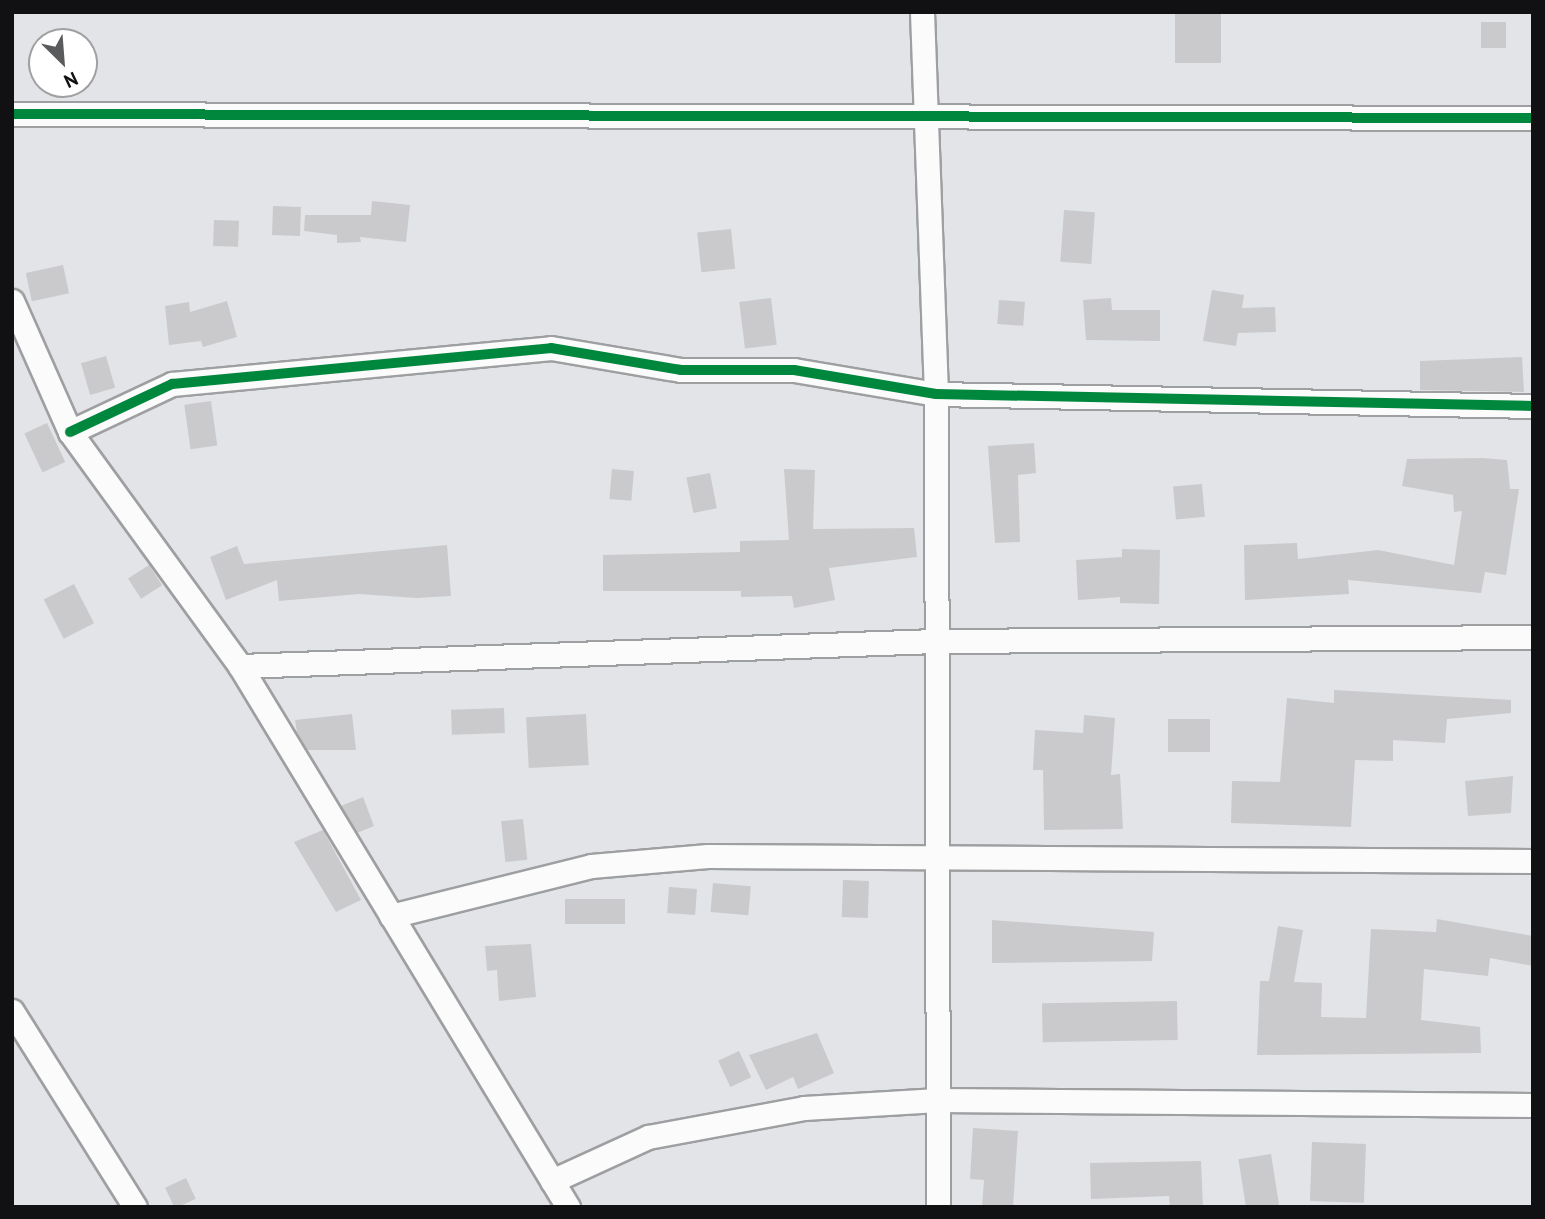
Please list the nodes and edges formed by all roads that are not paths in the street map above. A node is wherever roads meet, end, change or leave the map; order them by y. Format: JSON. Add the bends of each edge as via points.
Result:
{"nodes":[{"id":1,"x":922,"y":12,"type":"edge"},
{"id":2,"x":12,"y":114,"type":"edge"},
{"id":3,"x":1533,"y":118,"type":"edge"},
{"id":4,"x":925,"y":120,"type":"junction"},
{"id":5,"x":12,"y":300,"type":"edge"},
{"id":6,"x":936,"y":394,"type":"junction"},
{"id":7,"x":1533,"y":406,"type":"edge"},
{"id":8,"x":70,"y":432,"type":"junction"},
{"id":9,"x":1533,"y":637,"type":"edge"},
{"id":10,"x":935,"y":641,"type":"junction"},
{"id":11,"x":240,"y":666,"type":"junction"},
{"id":12,"x":1533,"y":860,"type":"edge"},
{"id":13,"x":935,"y":861,"type":"junction"},
{"id":14,"x":391,"y":916,"type":"junction"},
{"id":15,"x":12,"y":1012,"type":"edge"},
{"id":16,"x":938,"y":1100,"type":"junction"},
{"id":17,"x":1533,"y":1105,"type":"edge"},
{"id":18,"x":552,"y":1181,"type":"junction"},
{"id":19,"x":135,"y":1207,"type":"edge"},
{"id":20,"x":568,"y":1207,"type":"edge"},
{"id":21,"x":938,"y":1207,"type":"edge"}],
"edges":[{"from":1,"to":4,"type":"street"},
{"from":2,"to":4,"type":"street"},
{"from":3,"to":4,"type":"street"},
{"from":4,"to":6,"type":"street"},
{"from":5,"to":8,"type":"street"},
{"from":6,"to":7,"type":"street"},
{"from":6,"to":8,"type":"street","via":[[794,370],[681,370],[551,348],[172,384]]},
{"from":6,"to":10,"type":"street"},
{"from":8,"to":11,"type":"street"},
{"from":9,"to":10,"type":"street"},
{"from":10,"to":11,"type":"street"},
{"from":10,"to":13,"type":"street"},
{"from":11,"to":14,"type":"street"},
{"from":12,"to":13,"type":"street"},
{"from":13,"to":14,"type":"street","via":[[708,856],[591,866]]},
{"from":13,"to":16,"type":"street"},
{"from":14,"to":18,"type":"street"},
{"from":15,"to":19,"type":"street"},
{"from":16,"to":17,"type":"street"},
{"from":16,"to":18,"type":"street","via":[[804,1108],[648,1137]]},
{"from":16,"to":21,"type":"street"},
{"from":18,"to":20,"type":"street"}]}
